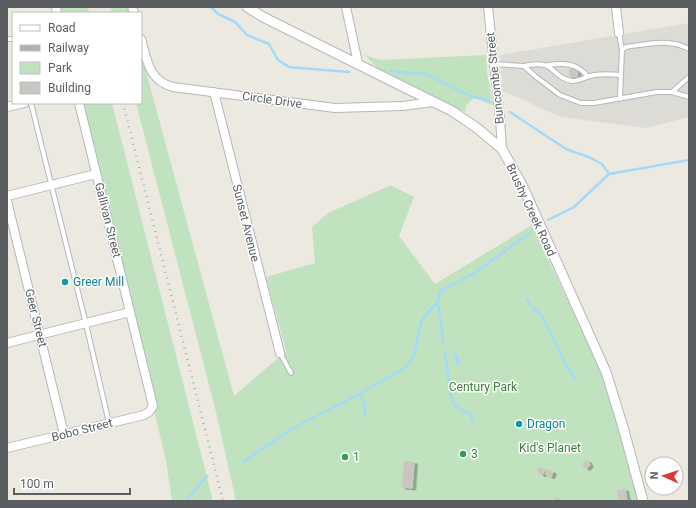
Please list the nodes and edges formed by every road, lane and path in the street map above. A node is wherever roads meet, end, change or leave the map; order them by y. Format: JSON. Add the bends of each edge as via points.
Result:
{"nodes":[{"id":1,"x":247,"y":7,"type":"edge"},
{"id":2,"x":346,"y":7,"type":"edge"},
{"id":3,"x":488,"y":7,"type":"edge"},
{"id":4,"x":616,"y":7,"type":"edge"},
{"id":5,"x":619,"y":33,"type":"joint"},
{"id":6,"x":142,"y":43,"type":"edge"},
{"id":7,"x":689,"y":49,"type":"edge"},
{"id":8,"x":622,"y":50,"type":"junction"},
{"id":9,"x":358,"y":63,"type":"junction"},
{"id":10,"x":494,"y":64,"type":"junction"},
{"id":11,"x":548,"y":65,"type":"junction"},
{"id":12,"x":524,"y":66,"type":"junction"},
{"id":13,"x":621,"y":75,"type":"junction"},
{"id":14,"x":588,"y":77,"type":"junction"},
{"id":15,"x":689,"y":77,"type":"edge"},
{"id":16,"x":214,"y":92,"type":"junction"},
{"id":17,"x":672,"y":92,"type":"junction"},
{"id":18,"x":689,"y":97,"type":"edge"},
{"id":19,"x":620,"y":98,"type":"junction"},
{"id":20,"x":433,"y":102,"type":"junction"},
{"id":21,"x":20,"y":104,"type":"edge"},
{"id":22,"x":31,"y":104,"type":"edge"},
{"id":23,"x":79,"y":104,"type":"edge"},
{"id":24,"x":7,"y":107,"type":"edge"},
{"id":25,"x":502,"y":149,"type":"junction"},
{"id":26,"x":96,"y":174,"type":"junction"},
{"id":27,"x":51,"y":185,"type":"junction"},
{"id":28,"x":7,"y":196,"type":"edge"},
{"id":29,"x":7,"y":201,"type":"edge"},
{"id":30,"x":130,"y":312,"type":"junction"},
{"id":31,"x":86,"y":324,"type":"junction"},
{"id":32,"x":40,"y":335,"type":"junction"},
{"id":33,"x":7,"y":343,"type":"edge"},
{"id":34,"x":280,"y":353,"type":"joint"},
{"id":35,"x":291,"y":373,"type":"dead end"},
{"id":36,"x":153,"y":406,"type":"joint"},
{"id":37,"x":109,"y":423,"type":"junction"},
{"id":38,"x":64,"y":434,"type":"junction"},
{"id":39,"x":7,"y":448,"type":"edge"},
{"id":40,"x":643,"y":501,"type":"edge"}],
"edges":[{"from":1,"to":9,"type":"street","name":"Brushy Creek Road"},
{"from":2,"to":9,"type":"street"},
{"from":3,"to":10,"type":"street","name":"Buncombe Street"},
{"from":4,"to":5,"type":"street"},
{"from":5,"to":8,"type":"lane"},
{"from":6,"to":16,"type":"street","name":"Circle Drive","via":[[148,67],[158,81],[173,87]]},
{"from":7,"to":8,"type":"lane","via":[[664,42],[626,47]]},
{"from":8,"to":13,"type":"lane"},
{"from":9,"to":20,"type":"street","name":"Brushy Creek Road"},
{"from":10,"to":12,"type":"lane"},
{"from":10,"to":25,"type":"street","name":"Buncombe Street"},
{"from":11,"to":12,"type":"lane"},
{"from":11,"to":14,"type":"lane","via":[[578,67]]},
{"from":11,"to":14,"type":"lane","via":[[571,81]]},
{"from":12,"to":19,"type":"lane","via":[[560,94],[581,103]]},
{"from":13,"to":14,"type":"lane","via":[[603,74]]},
{"from":13,"to":19,"type":"lane"},
{"from":15,"to":17,"type":"lane"},
{"from":16,"to":20,"type":"street","name":"Circle Drive","via":[[334,108],[402,106]]},
{"from":16,"to":34,"type":"street","name":"Sunset Avenue"},
{"from":17,"to":18,"type":"lane"},
{"from":17,"to":19,"type":"lane"},
{"from":20,"to":25,"type":"street","name":"Brushy Creek Road","via":[[469,122]]},
{"from":21,"to":24,"type":"street"},
{"from":22,"to":27,"type":"lane"},
{"from":23,"to":26,"type":"street","name":"Gallivan Street"},
{"from":25,"to":40,"type":"street","name":"Brushy Creek Road","via":[[523,187],[606,372],[624,427]]},
{"from":26,"to":27,"type":"street"},
{"from":26,"to":30,"type":"street","name":"Gallivan Street"},
{"from":27,"to":28,"type":"street"},
{"from":27,"to":31,"type":"lane"},
{"from":29,"to":32,"type":"street","name":"Geer Street"},
{"from":30,"to":31,"type":"street"},
{"from":30,"to":36,"type":"street","name":"Gallivan Street"},
{"from":31,"to":32,"type":"street"},
{"from":31,"to":37,"type":"lane"},
{"from":32,"to":33,"type":"street"},
{"from":32,"to":38,"type":"street","name":"Geer Street"},
{"from":34,"to":35,"type":"lane"},
{"from":36,"to":37,"type":"street","name":"Bobo Street","via":[[144,415]]},
{"from":37,"to":38,"type":"street","name":"Bobo Street"},
{"from":38,"to":39,"type":"street","name":"Bobo Street"}]}
